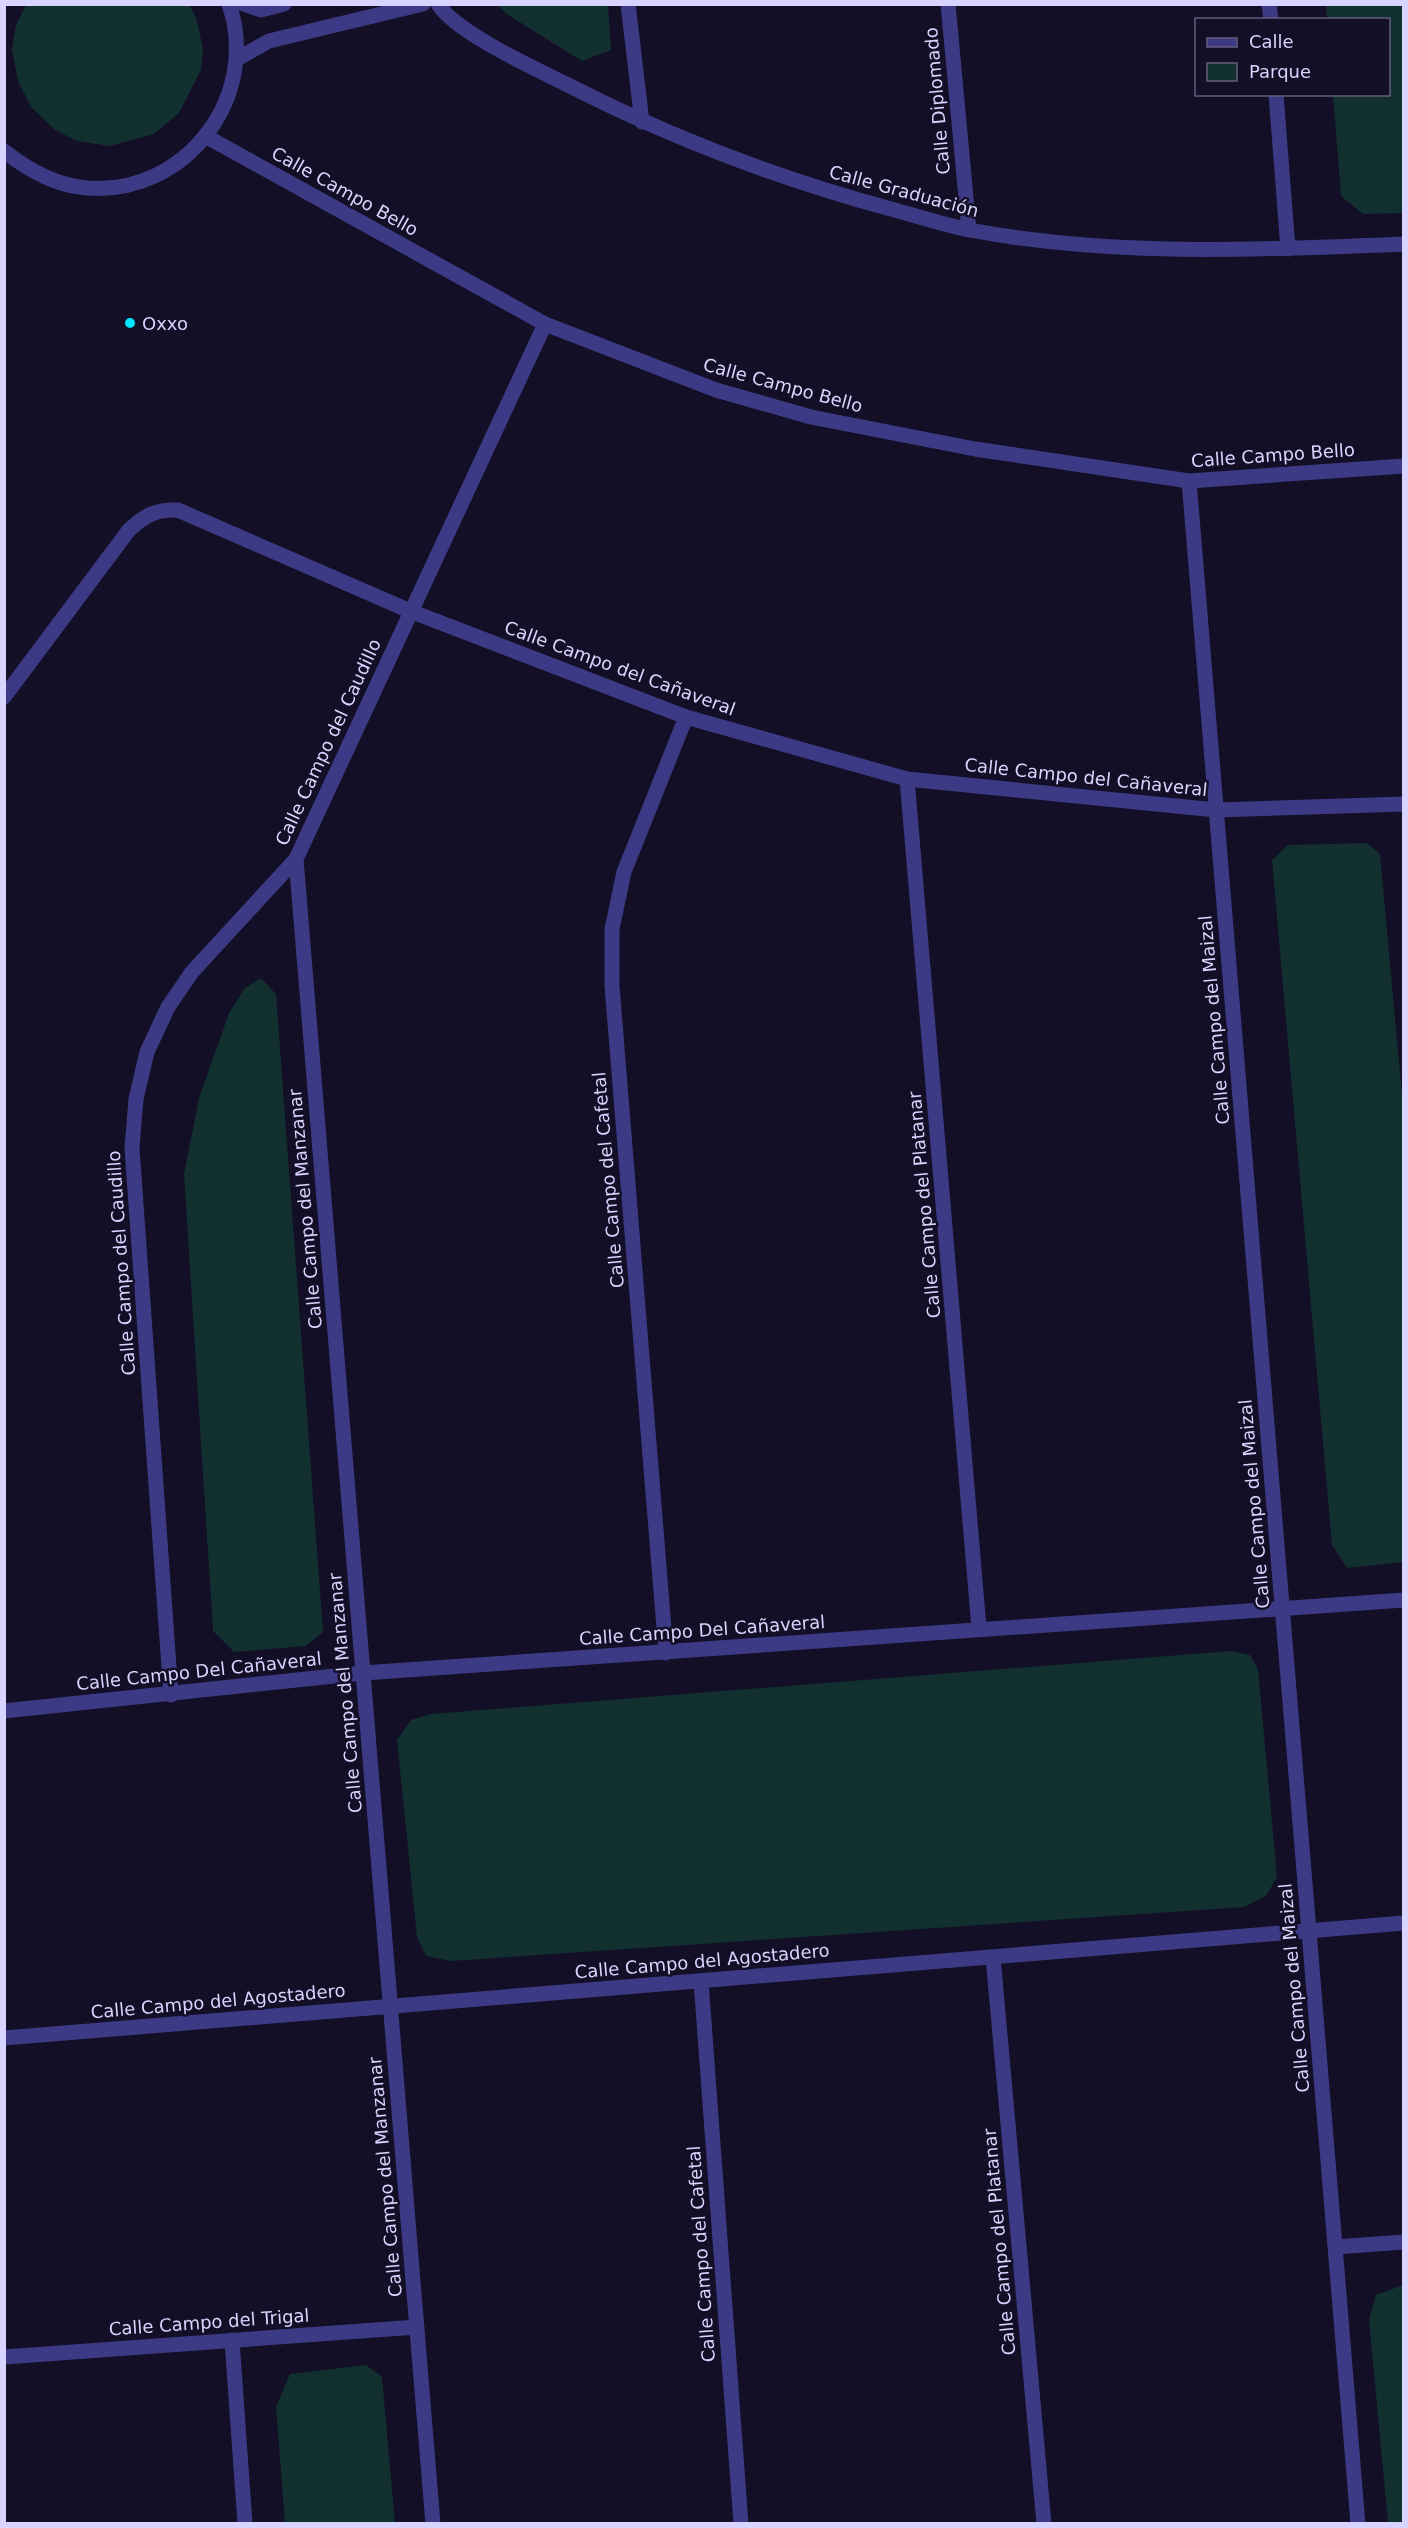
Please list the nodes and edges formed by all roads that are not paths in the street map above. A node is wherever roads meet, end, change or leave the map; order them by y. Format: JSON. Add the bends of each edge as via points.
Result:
{"nodes":[{"id":1,"x":230,"y":4,"type":"edge"},
{"id":2,"x":243,"y":4,"type":"edge"},
{"id":3,"x":284,"y":4,"type":"edge"},
{"id":4,"x":423,"y":4,"type":"edge"},
{"id":5,"x":438,"y":4,"type":"edge"},
{"id":6,"x":628,"y":4,"type":"edge"},
{"id":7,"x":948,"y":4,"type":"edge"},
{"id":8,"x":237,"y":59,"type":"junction"},
{"id":9,"x":1276,"y":96,"type":"edge"},
{"id":10,"x":642,"y":123,"type":"junction"},
{"id":11,"x":207,"y":137,"type":"junction"},
{"id":12,"x":5,"y":152,"type":"edge"},
{"id":13,"x":969,"y":230,"type":"junction"},
{"id":14,"x":1404,"y":244,"type":"edge"},
{"id":15,"x":1288,"y":249,"type":"junction"},
{"id":16,"x":544,"y":324,"type":"junction"},
{"id":17,"x":1404,"y":466,"type":"edge"},
{"id":18,"x":1189,"y":481,"type":"junction"},
{"id":19,"x":410,"y":611,"type":"junction"},
{"id":20,"x":4,"y":697,"type":"edge"},
{"id":21,"x":686,"y":717,"type":"junction"},
{"id":22,"x":907,"y":779,"type":"junction"},
{"id":23,"x":1404,"y":804,"type":"edge"},
{"id":24,"x":1216,"y":810,"type":"junction"},
{"id":25,"x":296,"y":859,"type":"junction"},
{"id":26,"x":1404,"y":1600,"type":"edge"},
{"id":27,"x":1282,"y":1610,"type":"junction"},
{"id":28,"x":979,"y":1628,"type":"junction"},
{"id":29,"x":666,"y":1653,"type":"junction"},
{"id":30,"x":363,"y":1673,"type":"junction"},
{"id":31,"x":171,"y":1695,"type":"junction"},
{"id":32,"x":4,"y":1712,"type":"edge"},
{"id":33,"x":1404,"y":1923,"type":"edge"},
{"id":34,"x":1308,"y":1931,"type":"junction"},
{"id":35,"x":993,"y":1957,"type":"junction"},
{"id":36,"x":701,"y":1981,"type":"junction"},
{"id":37,"x":391,"y":2006,"type":"junction"},
{"id":38,"x":4,"y":2038,"type":"edge"},
{"id":39,"x":1404,"y":2242,"type":"edge"},
{"id":40,"x":1335,"y":2247,"type":"junction"},
{"id":41,"x":417,"y":2327,"type":"junction"},
{"id":42,"x":232,"y":2340,"type":"junction"},
{"id":43,"x":4,"y":2357,"type":"edge"},
{"id":44,"x":245,"y":2523,"type":"edge"},
{"id":45,"x":433,"y":2523,"type":"edge"},
{"id":46,"x":741,"y":2523,"type":"edge"},
{"id":47,"x":1044,"y":2523,"type":"edge"},
{"id":48,"x":1358,"y":2523,"type":"edge"}],
"edges":[{"from":1,"to":8,"type":"street"},
{"from":2,"to":3,"type":"street","via":[[261,10]]},
{"from":4,"to":8,"type":"street","via":[[268,41]]},
{"from":5,"to":10,"type":"street","name":"Calle Graduación","via":[[464,27],[509,56]]},
{"from":6,"to":10,"type":"street"},
{"from":7,"to":13,"type":"street","name":"Calle Diplomado"},
{"from":8,"to":11,"type":"street","via":[[228,101]]},
{"from":9,"to":15,"type":"street"},
{"from":10,"to":13,"type":"street","name":"Calle Graduación","via":[[824,191]]},
{"from":11,"to":12,"type":"street","via":[[173,167],[132,185],[87,188],[43,177]]},
{"from":11,"to":16,"type":"street","name":"Calle Campo Bello"},
{"from":13,"to":15,"type":"street","name":"Calle Graduación","via":[[1124,248]]},
{"from":14,"to":15,"type":"street","name":"Calle Graduación"},
{"from":16,"to":18,"type":"street","name":"Calle Campo Bello","via":[[716,390],[811,417],[975,449]]},
{"from":16,"to":19,"type":"street","name":"Calle Campo del Caudillo"},
{"from":17,"to":18,"type":"street","name":"Calle Campo Bello"},
{"from":18,"to":24,"type":"street","name":"Calle Campo del Maizal"},
{"from":19,"to":20,"type":"street","name":"Calle Campo del Cañaveral","via":[[178,510],[160,509],[144,516],[129,530]]},
{"from":19,"to":21,"type":"street","name":"Calle Campo del Cañaveral"},
{"from":19,"to":25,"type":"street","name":"Calle Campo del Caudillo"},
{"from":21,"to":22,"type":"street","name":"Calle Campo del Cañaveral"},
{"from":21,"to":29,"type":"street","name":"Calle Campo del Cafetal","via":[[624,872],[612,929],[612,986]]},
{"from":22,"to":24,"type":"street","name":"Calle Campo del Cañaveral"},
{"from":22,"to":28,"type":"street","name":"Calle Campo del Platanar"},
{"from":23,"to":24,"type":"street","name":"Calle Campo del Cañaveral"},
{"from":24,"to":27,"type":"street","name":"Calle Campo del Maizal"},
{"from":25,"to":30,"type":"street","name":"Calle Campo del Manzanar"},
{"from":25,"to":31,"type":"street","name":"Calle Campo del Caudillo","via":[[192,972],[168,1007],[147,1052],[136,1099],[132,1148]]},
{"from":26,"to":27,"type":"street","name":"Calle Campo Del Cañaveral"},
{"from":27,"to":28,"type":"street","name":"Calle Campo Del Cañaveral"},
{"from":27,"to":34,"type":"street","name":"Calle Campo del Maizal"},
{"from":28,"to":29,"type":"street","name":"Calle Campo Del Cañaveral"},
{"from":29,"to":30,"type":"street","name":"Calle Campo Del Cañaveral"},
{"from":30,"to":31,"type":"street","name":"Calle Campo Del Cañaveral"},
{"from":30,"to":37,"type":"street","name":"Calle Campo del Manzanar"},
{"from":31,"to":32,"type":"street","name":"Calle Campo Del Cañaveral"},
{"from":33,"to":34,"type":"street","name":"Calle Campo del Agostadero"},
{"from":34,"to":35,"type":"street","name":"Calle Campo del Agostadero"},
{"from":34,"to":40,"type":"street","name":"Calle Campo del Maizal"},
{"from":35,"to":36,"type":"street","name":"Calle Campo del Agostadero"},
{"from":35,"to":47,"type":"street","name":"Calle Campo del Platanar"},
{"from":36,"to":37,"type":"street","name":"Calle Campo del Agostadero"},
{"from":36,"to":46,"type":"street","name":"Calle Campo del Cafetal"},
{"from":37,"to":38,"type":"street","name":"Calle Campo del Agostadero"},
{"from":37,"to":41,"type":"street","name":"Calle Campo del Manzanar"},
{"from":39,"to":40,"type":"street"},
{"from":40,"to":48,"type":"street","name":"Calle Campo del Maizal"},
{"from":41,"to":42,"type":"street","name":"Calle Campo del Trigal"},
{"from":41,"to":45,"type":"street","name":"Calle Campo del Manzanar"},
{"from":42,"to":43,"type":"street","name":"Calle Campo del Trigal"},
{"from":42,"to":44,"type":"street"}]}
